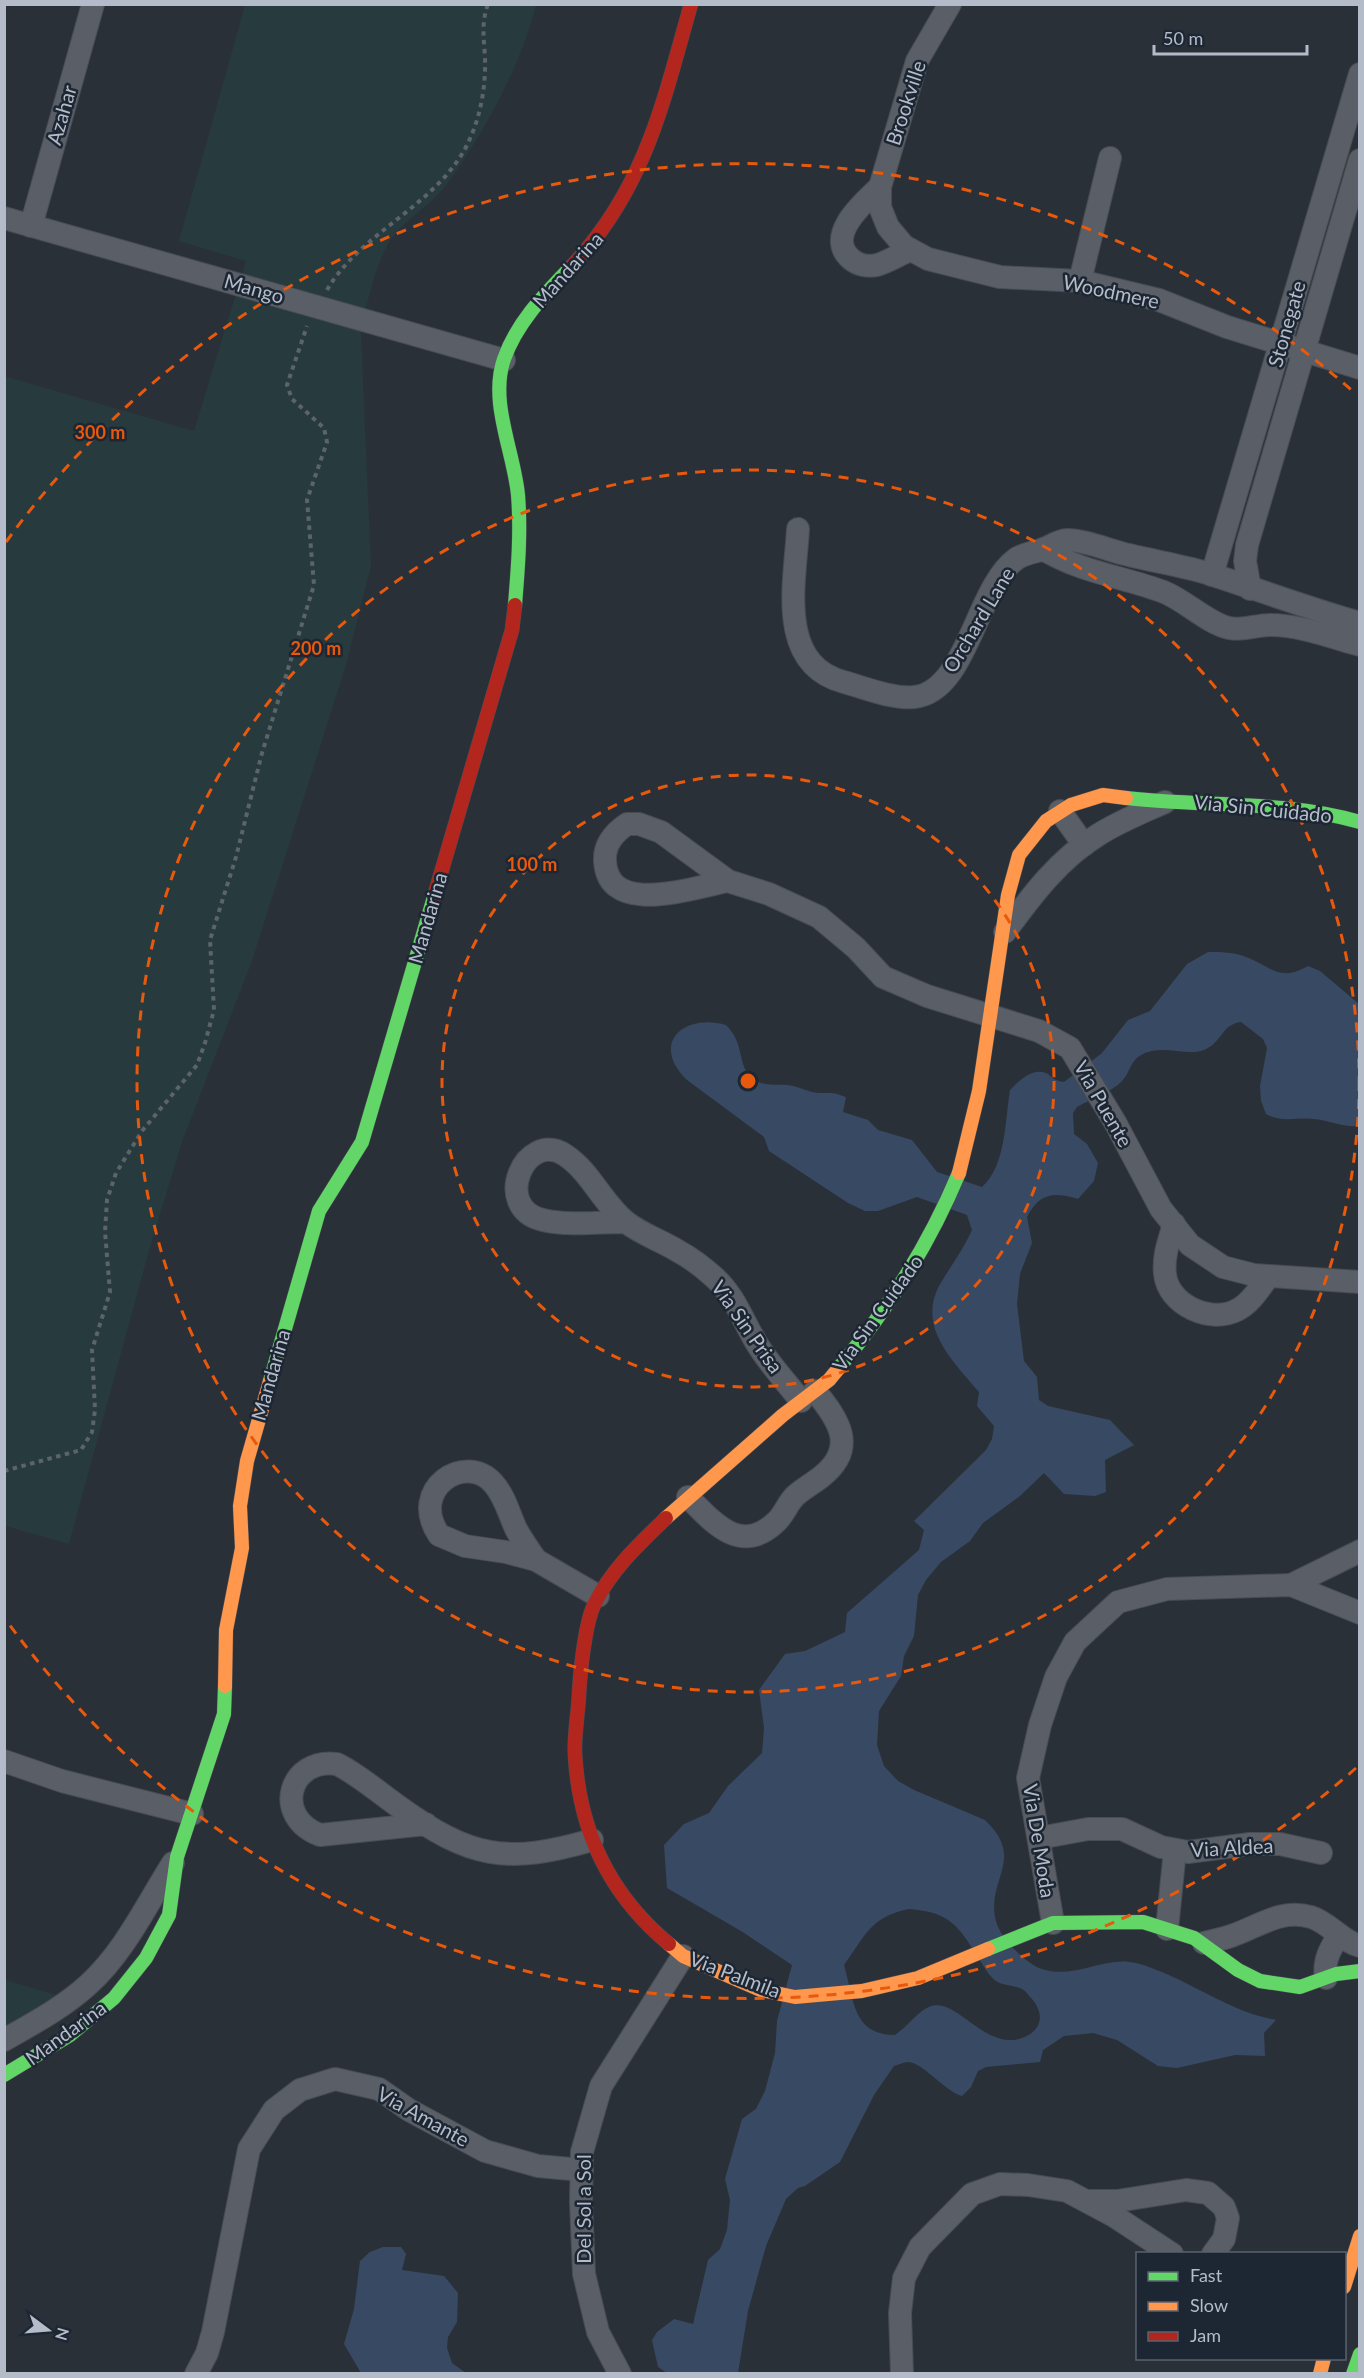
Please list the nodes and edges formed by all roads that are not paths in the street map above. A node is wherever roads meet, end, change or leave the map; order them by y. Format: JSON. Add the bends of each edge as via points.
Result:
{"nodes":[{"id":1,"x":93,"y":4,"type":"edge"},
{"id":2,"x":691,"y":4,"type":"edge"},
{"id":3,"x":950,"y":4,"type":"edge"},
{"id":4,"x":1359,"y":74,"type":"edge"},
{"id":5,"x":1356,"y":98,"type":"edge"},
{"id":6,"x":1110,"y":158,"type":"dead end"},
{"id":7,"x":1359,"y":160,"type":"edge"},
{"id":8,"x":1330,"y":177,"type":"junction"},
{"id":9,"x":1352,"y":185,"type":"junction"},
{"id":10,"x":880,"y":197,"type":"junction"},
{"id":11,"x":4,"y":218,"type":"edge"},
{"id":12,"x":31,"y":226,"type":"junction"},
{"id":13,"x":911,"y":250,"type":"junction"},
{"id":14,"x":1080,"y":281,"type":"junction"},
{"id":15,"x":1282,"y":343,"type":"junction"},
{"id":16,"x":1304,"y":350,"type":"junction"},
{"id":17,"x":504,"y":360,"type":"junction"},
{"id":18,"x":1359,"y":368,"type":"edge"},
{"id":19,"x":798,"y":529,"type":"dead end"},
{"id":20,"x":1043,"y":549,"type":"junction"},
{"id":21,"x":1216,"y":576,"type":"junction"},
{"id":22,"x":1250,"y":589,"type":"junction"},
{"id":23,"x":1206,"y":615,"type":"junction"},
{"id":24,"x":1359,"y":623,"type":"edge"},
{"id":25,"x":1359,"y":645,"type":"edge"},
{"id":26,"x":1166,"y":801,"type":"junction"},
{"id":27,"x":1060,"y":812,"type":"junction"},
{"id":28,"x":1359,"y":822,"type":"edge"},
{"id":29,"x":1084,"y":845,"type":"junction"},
{"id":30,"x":728,"y":881,"type":"junction"},
{"id":31,"x":1001,"y":938,"type":"junction"},
{"id":32,"x":988,"y":1017,"type":"junction"},
{"id":33,"x":626,"y":1222,"type":"junction"},
{"id":34,"x":1174,"y":1224,"type":"junction"},
{"id":35,"x":1268,"y":1277,"type":"junction"},
{"id":36,"x":1359,"y":1282,"type":"edge"},
{"id":37,"x":808,"y":1396,"type":"junction"},
{"id":38,"x":688,"y":1497,"type":"junction"},
{"id":39,"x":1359,"y":1551,"type":"edge"},
{"id":40,"x":536,"y":1560,"type":"junction"},
{"id":41,"x":1291,"y":1585,"type":"junction"},
{"id":42,"x":598,"y":1596,"type":"junction"},
{"id":43,"x":1359,"y":1613,"type":"edge"},
{"id":44,"x":4,"y":1761,"type":"edge"},
{"id":45,"x":192,"y":1814,"type":"junction"},
{"id":46,"x":426,"y":1824,"type":"junction"},
{"id":47,"x":1039,"y":1838,"type":"junction"},
{"id":48,"x":592,"y":1840,"type":"junction"},
{"id":49,"x":1175,"y":1850,"type":"junction"},
{"id":50,"x":1321,"y":1853,"type":"dead end"},
{"id":51,"x":177,"y":1857,"type":"junction"},
{"id":52,"x":1053,"y":1923,"type":"junction"},
{"id":53,"x":1167,"y":1929,"type":"junction"},
{"id":54,"x":1339,"y":1935,"type":"junction"},
{"id":55,"x":1204,"y":1943,"type":"junction"},
{"id":56,"x":1359,"y":1946,"type":"edge"},
{"id":57,"x":683,"y":1956,"type":"junction"},
{"id":58,"x":1359,"y":1971,"type":"edge"},
{"id":59,"x":1326,"y":1978,"type":"junction"},
{"id":60,"x":4,"y":2040,"type":"edge"},
{"id":61,"x":4,"y":2075,"type":"edge"},
{"id":62,"x":582,"y":2170,"type":"junction"},
{"id":63,"x":1088,"y":2201,"type":"junction"},
{"id":64,"x":1359,"y":2236,"type":"edge"},
{"id":65,"x":1170,"y":2252,"type":"edge"},
{"id":66,"x":1214,"y":2252,"type":"edge"},
{"id":67,"x":1346,"y":2280,"type":"edge"},
{"id":68,"x":1359,"y":2354,"type":"edge"},
{"id":69,"x":209,"y":2363,"type":"edge"},
{"id":70,"x":196,"y":2373,"type":"edge"},
{"id":71,"x":620,"y":2373,"type":"edge"},
{"id":72,"x":902,"y":2373,"type":"edge"},
{"id":73,"x":1353,"y":2373,"type":"edge"}],
"edges":[{"from":1,"to":12,"type":"street","name":"Azahar"},
{"from":2,"to":17,"type":"street","name":"Mandarina","via":[[654,134],[629,190],[594,243],[531,309]]},
{"from":3,"to":10,"type":"street","name":"Brookville","via":[[917,61]]},
{"from":4,"to":5,"type":"street","name":"Stonegate"},
{"from":5,"to":8,"type":"street","name":"Stonegate"},
{"from":6,"to":14,"type":"street"},
{"from":7,"to":9,"type":"street","name":"Stonegate"},
{"from":8,"to":9,"type":"street"},
{"from":8,"to":15,"type":"street","name":"Stonegate"},
{"from":9,"to":16,"type":"street","name":"Stonegate"},
{"from":10,"to":13,"type":"street","name":"Woodmere","via":[[888,227]]},
{"from":10,"to":13,"type":"street","via":[[854,213],[843,237],[845,253],[863,265],[877,265]]},
{"from":11,"to":12,"type":"street","name":"Mango"},
{"from":12,"to":17,"type":"street","name":"Mango"},
{"from":13,"to":14,"type":"street","name":"Woodmere","via":[[928,259],[1000,277]]},
{"from":14,"to":15,"type":"street","name":"Woodmere","via":[[1159,300],[1227,327]]},
{"from":15,"to":16,"type":"street","name":"Woodmere"},
{"from":15,"to":21,"type":"street","name":"Stonegate"},
{"from":16,"to":18,"type":"street","name":"Woodmere"},
{"from":16,"to":22,"type":"street","name":"Stonegate","via":[[1247,545],[1245,561]]},
{"from":17,"to":45,"type":"street","name":"Mandarina","via":[[500,405],[518,492],[521,540],[512,630],[362,1142],[319,1211],[247,1461],[240,1506],[242,1548],[226,1630],[224,1714]]},
{"from":19,"to":20,"type":"street","name":"Orchard Lane","via":[[794,615],[802,653],[814,669],[832,679],[903,697],[925,695],[948,675],[1002,573],[1017,558]]},
{"from":20,"to":21,"type":"street","name":"Orchard Lane","via":[[1066,540]]},
{"from":20,"to":23,"type":"street","via":[[1062,561],[1165,593]]},
{"from":21,"to":22,"type":"street","name":"Orchard Lane"},
{"from":21,"to":23,"type":"street","name":"Stonegate"},
{"from":22,"to":24,"type":"street","name":"Orchard Lane"},
{"from":23,"to":25,"type":"street","via":[[1229,628],[1269,624],[1295,627]]},
{"from":26,"to":27,"type":"street","name":"Via Sin Cuidado","via":[[1103,795]]},
{"from":26,"to":28,"type":"street","name":"Via Sin Cuidado","via":[[1237,802],[1329,813]]},
{"from":26,"to":29,"type":"street","name":"Via Sin Cuidado","via":[[1098,834]]},
{"from":27,"to":29,"type":"street"},
{"from":27,"to":31,"type":"street","name":"Via Sin Cuidado","via":[[1046,821],[1019,855]]},
{"from":29,"to":31,"type":"street","name":"Via Sin Cuidado","via":[[1036,889]]},
{"from":30,"to":30,"type":"street","name":"Via Puente","via":[[661,832],[639,824],[627,824],[618,831],[604,854],[605,870],[612,881],[633,896]]},
{"from":30,"to":32,"type":"street","name":"Via Puente","via":[[819,917],[856,948],[882,977]]},
{"from":31,"to":32,"type":"street","name":"Via Sin Cuidado"},
{"from":32,"to":34,"type":"street","name":"Via Puente","via":[[1039,1031],[1070,1048],[1161,1209]]},
{"from":32,"to":37,"type":"street","name":"Via Sin Cuidado","via":[[979,1091],[958,1176],[942,1214],[922,1253],[876,1323],[829,1380]]},
{"from":33,"to":33,"type":"street","name":"Via Sin Prisa","via":[[581,1168],[560,1152],[547,1149],[525,1162],[516,1195],[530,1215],[554,1221]]},
{"from":33,"to":37,"type":"street","name":"Via Sin Prisa","via":[[679,1251],[723,1286],[759,1348]]},
{"from":34,"to":35,"type":"street","name":"Via Puente","via":[[1191,1245],[1223,1267]]},
{"from":34,"to":35,"type":"street","via":[[1164,1254],[1165,1277],[1173,1294],[1190,1308],[1208,1315],[1225,1315],[1239,1309]]},
{"from":35,"to":36,"type":"street","name":"Via Puente"},
{"from":37,"to":38,"type":"street","name":"Via Sin Cuidado"},
{"from":37,"to":38,"type":"street","name":"Via Sin Prisa","via":[[838,1423],[842,1446],[833,1466],[790,1501],[778,1520],[764,1532],[727,1532]]},
{"from":38,"to":42,"type":"street","name":"Via Sin Cuidado","via":[[622,1560]]},
{"from":39,"to":41,"type":"street","name":"Via De Moda"},
{"from":40,"to":40,"type":"street","via":[[493,1483],[480,1474],[463,1473],[438,1484],[428,1511],[439,1535],[465,1546]]},
{"from":40,"to":42,"type":"street"},
{"from":41,"to":43,"type":"street","name":"Via De Moda"},
{"from":41,"to":47,"type":"street","name":"Via De Moda","via":[[1167,1589],[1128,1599],[1118,1602],[1075,1642],[1056,1677],[1028,1778]]},
{"from":42,"to":48,"type":"street","name":"Via Palmila","via":[[580,1676],[575,1754]]},
{"from":44,"to":45,"type":"street"},
{"from":45,"to":51,"type":"street","name":"Mandarina"},
{"from":46,"to":46,"type":"street","via":[[337,1764],[324,1762],[313,1766],[300,1776],[291,1793],[296,1820],[320,1835]]},
{"from":46,"to":48,"type":"street","via":[[476,1850],[517,1855],[555,1851]]},
{"from":47,"to":49,"type":"street","name":"Via Aldea","via":[[1088,1828],[1122,1829]]},
{"from":47,"to":52,"type":"street","name":"Via De Moda"},
{"from":48,"to":57,"type":"street","name":"Via Palmila","via":[[619,1893],[644,1923]]},
{"from":49,"to":50,"type":"street","name":"Via Aldea","via":[[1280,1844]]},
{"from":49,"to":53,"type":"street"},
{"from":51,"to":60,"type":"street","name":"Mandarina","via":[[127,1939],[102,1970],[63,2006]]},
{"from":51,"to":61,"type":"street","name":"Mandarina","via":[[169,1915],[128,1982],[70,2035]]},
{"from":52,"to":53,"type":"street","name":"Via Palmila","via":[[1143,1922]]},
{"from":52,"to":57,"type":"street","name":"Via Palmila","via":[[918,1978],[862,1991],[795,1997],[761,1990]]},
{"from":53,"to":55,"type":"street","name":"Via Palmila"},
{"from":54,"to":55,"type":"street","via":[[1324,1923],[1289,1914]]},
{"from":54,"to":56,"type":"street"},
{"from":54,"to":59,"type":"street","via":[[1324,1967]]},
{"from":55,"to":59,"type":"street","name":"Via Palmila","via":[[1260,1981],[1300,1987]]},
{"from":57,"to":62,"type":"street","name":"Del Sol a Sol","via":[[601,2086],[582,2152]]},
{"from":58,"to":59,"type":"street","name":"Via Palmila"},
{"from":62,"to":69,"type":"street","name":"Via Amante","via":[[538,2166],[485,2151],[379,2089],[335,2079],[300,2090],[274,2110],[249,2149]]},
{"from":62,"to":71,"type":"street","name":"Del Sol a Sol","via":[[584,2274],[598,2332]]},
{"from":63,"to":65,"type":"street"},
{"from":63,"to":66,"type":"street","via":[[1117,2201],[1186,2190],[1208,2193],[1224,2207],[1228,2218],[1224,2239]]},
{"from":63,"to":72,"type":"street","via":[[1067,2191],[1028,2185],[1000,2184],[972,2194],[920,2247],[904,2278],[900,2313]]},
{"from":64,"to":67,"type":"street"},
{"from":68,"to":73,"type":"street"},
{"from":69,"to":70,"type":"street","name":"Via Amante"}]}
